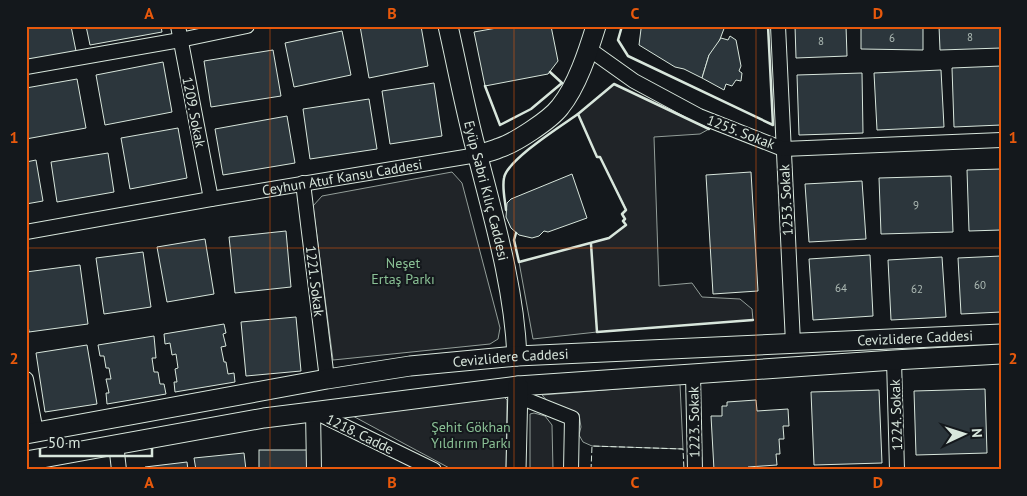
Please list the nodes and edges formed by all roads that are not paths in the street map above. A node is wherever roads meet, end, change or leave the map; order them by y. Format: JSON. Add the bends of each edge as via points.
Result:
{"nodes":[{"id":1,"x":246,"y":26,"type":"edge"},
{"id":2,"x":448,"y":26,"type":"edge"},
{"id":3,"x":596,"y":26,"type":"edge"},
{"id":4,"x":778,"y":26,"type":"edge"},
{"id":5,"x":179,"y":33,"type":"edge"},
{"id":6,"x":589,"y":49,"type":"junction"},
{"id":7,"x":26,"y":68,"type":"edge"},
{"id":8,"x":1001,"y":140,"type":"edge"},
{"id":9,"x":783,"y":149,"type":"junction"},
{"id":10,"x":477,"y":155,"type":"junction"},
{"id":11,"x":303,"y":183,"type":"junction"},
{"id":12,"x":211,"y":199,"type":"junction"},
{"id":13,"x":26,"y":232,"type":"edge"},
{"id":14,"x":1001,"y":334,"type":"edge"},
{"id":15,"x":793,"y":343,"type":"junction"},
{"id":16,"x":1001,"y":354,"type":"edge"},
{"id":17,"x":517,"y":356,"type":"junction"},
{"id":18,"x":894,"y":360,"type":"junction"},
{"id":19,"x":693,"y":374,"type":"junction"},
{"id":20,"x":26,"y":379,"type":"edge"},
{"id":21,"x":327,"y":379,"type":"junction"},
{"id":22,"x":518,"y":391,"type":"junction"},
{"id":23,"x":313,"y":411,"type":"junction"},
{"id":24,"x":31,"y":433,"type":"edge"},
{"id":25,"x":116,"y":444,"type":"junction"},
{"id":26,"x":26,"y":461,"type":"edge"},
{"id":27,"x":119,"y":470,"type":"edge"},
{"id":28,"x":314,"y":470,"type":"edge"},
{"id":29,"x":434,"y":470,"type":"edge"},
{"id":30,"x":516,"y":470,"type":"edge"},
{"id":31,"x":571,"y":470,"type":"edge"},
{"id":32,"x":695,"y":470,"type":"edge"},
{"id":33,"x":897,"y":470,"type":"edge"}],
"edges":[{"from":1,"to":5,"type":"street"},
{"from":2,"to":10,"type":"main road","name":"Eyüp Sabri Kılıç Caddesi"},
{"from":3,"to":6,"type":"main road","name":"Ceyhun Atuf Kansu Caddesi"},
{"from":4,"to":9,"type":"street","name":"1253. Sokak"},
{"from":5,"to":7,"type":"street"},
{"from":5,"to":12,"type":"street","name":"1209. Sokak"},
{"from":6,"to":9,"type":"street","name":"1255. Sokak","via":[[634,82],[699,116]]},
{"from":6,"to":10,"type":"main road","name":"Ceyhun Atuf Kansu Caddesi","via":[[560,108],[521,137]]},
{"from":8,"to":9,"type":"street","name":"1255. Sokak"},
{"from":9,"to":15,"type":"street","name":"1253. Sokak"},
{"from":10,"to":11,"type":"street","name":"Ceyhun Atuf Kansu Caddesi"},
{"from":10,"to":17,"type":"main road","name":"Eyüp Sabri Kılıç Caddesi","via":[[506,270]]},
{"from":11,"to":12,"type":"street","name":"Ceyhun Atuf Kansu Caddesi"},
{"from":11,"to":21,"type":"street","name":"1221. Sokak"},
{"from":12,"to":13,"type":"street","name":"Ceyhun Atuf Kansu Caddesi"},
{"from":14,"to":15,"type":"main road","name":"Cevizlidere Caddesi"},
{"from":15,"to":17,"type":"main road","name":"Cevizlidere Caddesi"},
{"from":16,"to":18,"type":"main road","name":"Cevizlidere Caddesi"},
{"from":17,"to":21,"type":"main road","name":"Cevizlidere Caddesi","via":[[410,366]]},
{"from":18,"to":19,"type":"main road","name":"Cevizlidere Caddesi"},
{"from":18,"to":33,"type":"street","name":"1224. Sokak"},
{"from":19,"to":22,"type":"main road","name":"Cevizlidere Caddesi"},
{"from":19,"to":32,"type":"street","name":"1223. Sokak"},
{"from":20,"to":24,"type":"street"},
{"from":21,"to":24,"type":"main road","name":"Cevizlidere Caddesi"},
{"from":22,"to":23,"type":"main road","name":"Cevizlidere Caddesi"},
{"from":22,"to":30,"type":"main road"},
{"from":22,"to":31,"type":"street","via":[[572,418]]},
{"from":23,"to":25,"type":"main road","name":"Cevizlidere Caddesi"},
{"from":23,"to":28,"type":"street"},
{"from":23,"to":29,"type":"street","name":"1218. Cadde"},
{"from":25,"to":26,"type":"main road","name":"Cevizlidere Caddesi"},
{"from":25,"to":27,"type":"street"}]}
